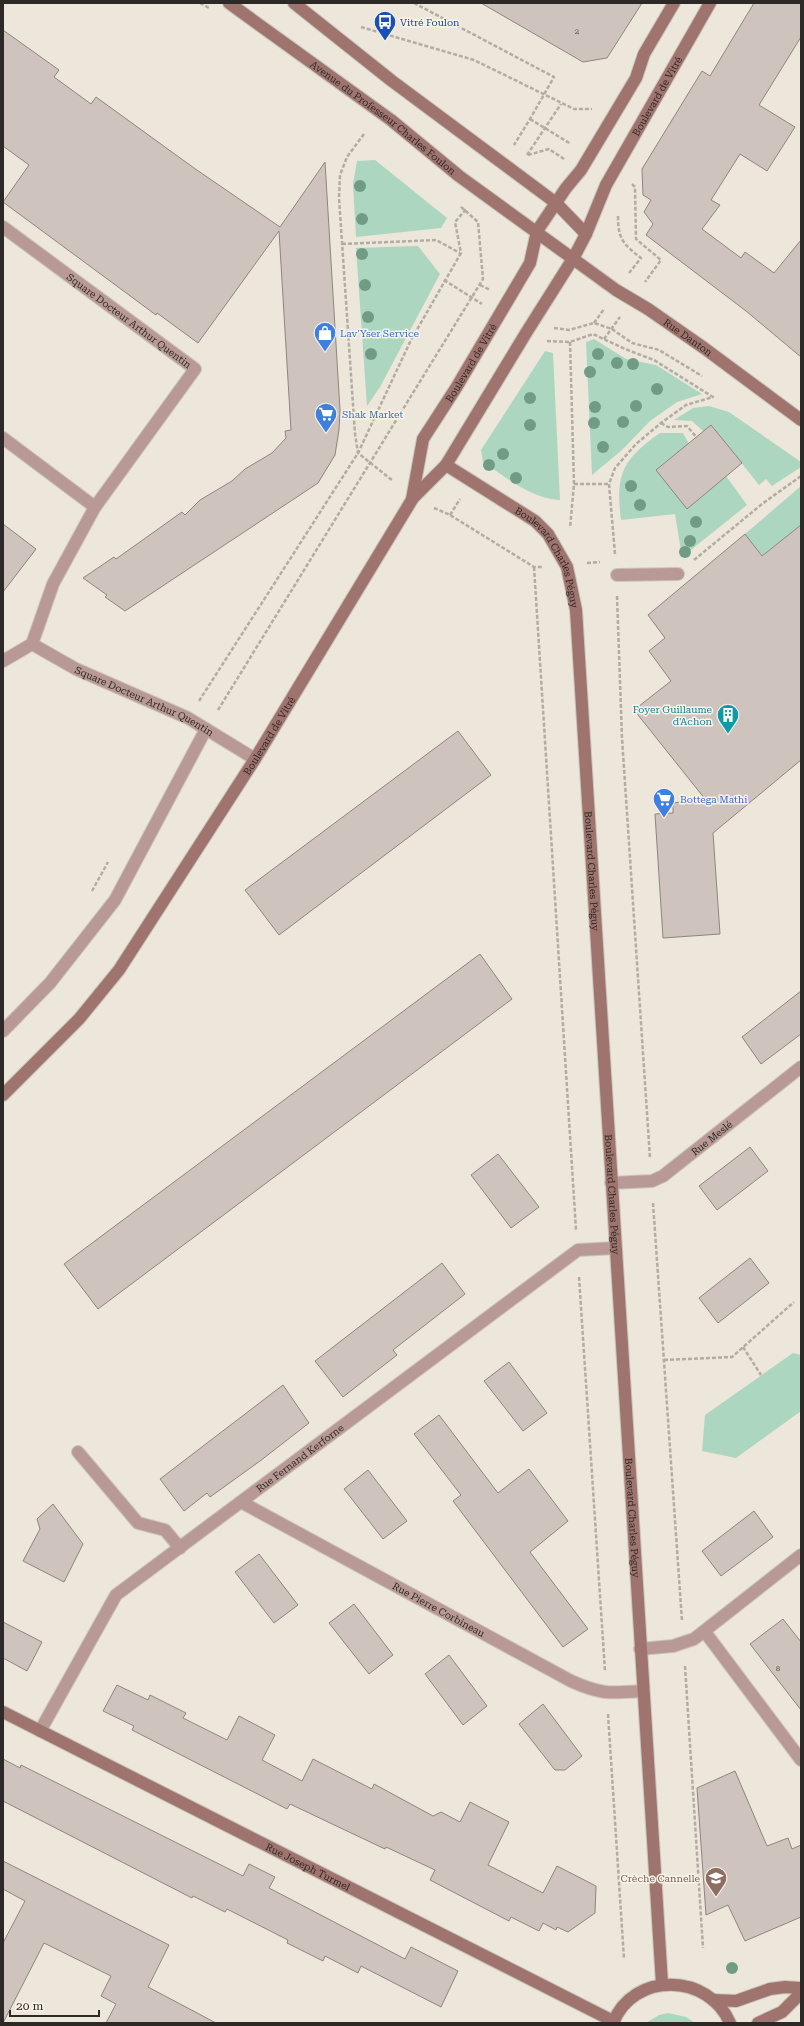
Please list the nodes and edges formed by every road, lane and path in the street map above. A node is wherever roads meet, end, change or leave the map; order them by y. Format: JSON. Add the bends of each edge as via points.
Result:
{"nodes":[{"id":1,"x":294,"y":3,"type":"edge"},
{"id":2,"x":414,"y":3,"type":"edge"},
{"id":3,"x":674,"y":3,"type":"edge"},
{"id":4,"x":710,"y":3,"type":"edge"},
{"id":5,"x":234,"y":4,"type":"edge"},
{"id":6,"x":353,"y":25,"type":"dead end"},
{"id":7,"x":530,"y":120,"type":"dead end"},
{"id":8,"x":364,"y":134,"type":"dead end"},
{"id":9,"x":526,"y":156,"type":"dead end"},
{"id":10,"x":556,"y":203,"type":"junction"},
{"id":11,"x":465,"y":210,"type":"dead end"},
{"id":12,"x":618,"y":214,"type":"dead end"},
{"id":13,"x":455,"y":222,"type":"dead end"},
{"id":14,"x":3,"y":227,"type":"edge"},
{"id":15,"x":538,"y":231,"type":"junction"},
{"id":16,"x":586,"y":234,"type":"junction"},
{"id":17,"x":342,"y":244,"type":"junction"},
{"id":18,"x":461,"y":253,"type":"junction"},
{"id":19,"x":574,"y":257,"type":"junction"},
{"id":20,"x":480,"y":285,"type":"junction"},
{"id":21,"x":616,"y":290,"type":"junction"},
{"id":22,"x":508,"y":301,"type":"junction"},
{"id":23,"x":536,"y":318,"type":"junction"},
{"id":24,"x":594,"y":323,"type":"junction"},
{"id":25,"x":604,"y":339,"type":"dead end"},
{"id":26,"x":570,"y":342,"type":"dead end"},
{"id":27,"x":704,"y":377,"type":"dead end"},
{"id":28,"x":801,"y":420,"type":"edge"},
{"id":29,"x":661,"y":422,"type":"junction"},
{"id":30,"x":3,"y":438,"type":"edge"},
{"id":31,"x":697,"y":438,"type":"dead end"},
{"id":32,"x":358,"y":453,"type":"junction"},
{"id":33,"x":370,"y":462,"type":"junction"},
{"id":34,"x":446,"y":465,"type":"junction"},
{"id":35,"x":801,"y":476,"type":"edge"},
{"id":36,"x":574,"y":484,"type":"junction"},
{"id":37,"x":609,"y":484,"type":"junction"},
{"id":38,"x":413,"y":498,"type":"junction"},
{"id":39,"x":95,"y":507,"type":"junction"},
{"id":40,"x":570,"y":529,"type":"dead end"},
{"id":41,"x":616,"y":561,"type":"junction"},
{"id":42,"x":567,"y":567,"type":"junction"},
{"id":43,"x":678,"y":574,"type":"joint"},
{"id":44,"x":616,"y":575,"type":"junction"},
{"id":45,"x":32,"y":644,"type":"junction"},
{"id":46,"x":3,"y":661,"type":"edge"},
{"id":47,"x":188,"y":718,"type":"junction"},
{"id":48,"x":206,"y":729,"type":"junction"},
{"id":49,"x":255,"y":759,"type":"junction"},
{"id":50,"x":109,"y":860,"type":"dead end"},
{"id":51,"x":90,"y":895,"type":"dead end"},
{"id":52,"x":3,"y":1032,"type":"edge"},
{"id":53,"x":801,"y":1067,"type":"edge"},
{"id":54,"x":3,"y":1095,"type":"edge"},
{"id":55,"x":652,"y":1181,"type":"junction"},
{"id":56,"x":611,"y":1183,"type":"junction"},
{"id":57,"x":615,"y":1248,"type":"junction"},
{"id":58,"x":794,"y":1302,"type":"dead end"},
{"id":59,"x":743,"y":1347,"type":"junction"},
{"id":60,"x":664,"y":1360,"type":"junction"},
{"id":61,"x":761,"y":1375,"type":"dead end"},
{"id":62,"x":78,"y":1452,"type":"dead end"},
{"id":63,"x":241,"y":1502,"type":"junction"},
{"id":64,"x":180,"y":1548,"type":"junction"},
{"id":65,"x":801,"y":1555,"type":"edge"},
{"id":66,"x":705,"y":1632,"type":"junction"},
{"id":67,"x":683,"y":1644,"type":"junction"},
{"id":68,"x":640,"y":1649,"type":"junction"},
{"id":69,"x":643,"y":1691,"type":"junction"},
{"id":70,"x":3,"y":1712,"type":"edge"},
{"id":71,"x":40,"y":1731,"type":"junction"},
{"id":72,"x":801,"y":1760,"type":"edge"},
{"id":73,"x":703,"y":1948,"type":"dead end"},
{"id":74,"x":662,"y":1984,"type":"junction"},
{"id":75,"x":801,"y":1988,"type":"edge"},
{"id":76,"x":801,"y":1994,"type":"edge"},
{"id":77,"x":713,"y":2000,"type":"junction"},
{"id":78,"x":613,"y":2022,"type":"edge"},
{"id":79,"x":730,"y":2023,"type":"edge"},
{"id":80,"x":758,"y":2023,"type":"edge"}],
"edges":[{"from":1,"to":10,"type":"street","via":[[381,73]]},
{"from":2,"to":7,"type":"path","via":[[554,77]]},
{"from":3,"to":10,"type":"street","name":"Boulevard de Vitré","via":[[644,54],[636,78],[581,170]]},
{"from":4,"to":16,"type":"street","name":"Boulevard de Vitré","via":[[606,185]]},
{"from":5,"to":15,"type":"street","name":"Avenue du Professeur Charles Foulon","via":[[391,120],[459,176]]},
{"from":6,"to":9,"type":"path","via":[[474,60],[561,104]]},
{"from":8,"to":17,"type":"path","via":[[347,158],[340,175]]},
{"from":10,"to":15,"type":"street","name":"Boulevard de Vitré"},
{"from":10,"to":16,"type":"street"},
{"from":11,"to":20,"type":"path","via":[[478,222],[483,279]]},
{"from":12,"to":21,"type":"path","via":[[618,232],[624,245],[640,258]]},
{"from":13,"to":18,"type":"path"},
{"from":14,"to":39,"type":"street","name":"Square Docteur Arthur Quentin","via":[[195,369]]},
{"from":15,"to":19,"type":"street"},
{"from":15,"to":22,"type":"street","name":"Boulevard de Vitré","via":[[530,263]]},
{"from":16,"to":19,"type":"street","name":"Boulevard de Vitré"},
{"from":17,"to":18,"type":"path","via":[[436,240]]},
{"from":17,"to":32,"type":"path"},
{"from":18,"to":32,"type":"path","via":[[411,340]]},
{"from":19,"to":21,"type":"street","name":"Rue Danton"},
{"from":19,"to":23,"type":"street","name":"Boulevard de Vitré"},
{"from":20,"to":22,"type":"path"},
{"from":20,"to":33,"type":"path"},
{"from":21,"to":24,"type":"path"},
{"from":21,"to":28,"type":"street","name":"Rue Danton","via":[[704,348]]},
{"from":22,"to":38,"type":"street","name":"Boulevard de Vitré","via":[[424,439]]},
{"from":23,"to":24,"type":"path","via":[[552,328],[569,330]]},
{"from":23,"to":34,"type":"street","name":"Boulevard de Vitré"},
{"from":24,"to":27,"type":"path","via":[[612,329],[632,343],[659,350]]},
{"from":25,"to":29,"type":"path","via":[[654,360],[713,397],[686,405]]},
{"from":26,"to":36,"type":"path"},
{"from":29,"to":31,"type":"path","via":[[668,427],[687,426]]},
{"from":29,"to":37,"type":"path","via":[[622,458]]},
{"from":30,"to":39,"type":"street"},
{"from":32,"to":33,"type":"path"},
{"from":32,"to":47,"type":"path"},
{"from":33,"to":38,"type":"path"},
{"from":33,"to":48,"type":"path"},
{"from":34,"to":38,"type":"street","name":"Boulevard de Vitré"},
{"from":34,"to":42,"type":"street","name":"Boulevard Charles Péguy","via":[[535,521],[548,534]]},
{"from":35,"to":43,"type":"path","via":[[762,504]]},
{"from":36,"to":37,"type":"path"},
{"from":36,"to":40,"type":"path"},
{"from":37,"to":41,"type":"path"},
{"from":38,"to":42,"type":"path","via":[[450,515],[534,566]]},
{"from":38,"to":49,"type":"street","name":"Boulevard de Vitré"},
{"from":39,"to":45,"type":"street","name":"Square Docteur Arthur Quentin","via":[[53,584]]},
{"from":41,"to":42,"type":"path"},
{"from":41,"to":44,"type":"path"},
{"from":42,"to":56,"type":"street","name":"Boulevard Charles Péguy","via":[[576,610]]},
{"from":43,"to":44,"type":"street"},
{"from":44,"to":55,"type":"path","via":[[622,738]]},
{"from":45,"to":46,"type":"street"},
{"from":45,"to":47,"type":"street","name":"Square Docteur Arthur Quentin","via":[[76,669]]},
{"from":47,"to":48,"type":"street","name":"Square Docteur Arthur Quentin"},
{"from":48,"to":49,"type":"street","name":"Square Docteur Arthur Quentin"},
{"from":48,"to":52,"type":"street","via":[[115,900],[50,983]]},
{"from":49,"to":54,"type":"street","name":"Boulevard de Vitré","via":[[119,970],[69,1029]]},
{"from":50,"to":51,"type":"path"},
{"from":53,"to":55,"type":"street","name":"Rue Meslé","via":[[663,1176]]},
{"from":55,"to":56,"type":"street","name":"Rue Meslé"},
{"from":55,"to":60,"type":"path"},
{"from":56,"to":57,"type":"street","name":"Boulevard Charles Péguy"},
{"from":57,"to":63,"type":"street","name":"Rue Fernand Kerforne","via":[[578,1250]]},
{"from":57,"to":68,"type":"street","name":"Boulevard Charles Péguy"},
{"from":58,"to":59,"type":"path"},
{"from":59,"to":60,"type":"path","via":[[732,1357]]},
{"from":59,"to":61,"type":"path"},
{"from":60,"to":67,"type":"path"},
{"from":62,"to":64,"type":"street","via":[[138,1523],[165,1530]]},
{"from":63,"to":64,"type":"street","name":"Rue Fernand Kerforne"},
{"from":63,"to":69,"type":"street","name":"Rue Pierre Corbineau","via":[[590,1689],[606,1693]]},
{"from":64,"to":71,"type":"street","name":"Rue Fernand Kerforne","via":[[116,1595]]},
{"from":65,"to":66,"type":"street"},
{"from":66,"to":67,"type":"street"},
{"from":66,"to":72,"type":"street"},
{"from":67,"to":68,"type":"street"},
{"from":67,"to":73,"type":"path"},
{"from":68,"to":69,"type":"street","name":"Boulevard Charles Péguy"},
{"from":69,"to":74,"type":"street","name":"Boulevard Charles Péguy"},
{"from":70,"to":71,"type":"street","name":"Rue Joseph Turmel"},
{"from":71,"to":78,"type":"street","name":"Rue Joseph Turmel"},
{"from":74,"to":77,"type":"street","via":[[690,1986]]},
{"from":74,"to":78,"type":"street","via":[[650,1987],[628,2000]]},
{"from":75,"to":77,"type":"street","via":[[770,1989],[736,2001]]},
{"from":76,"to":80,"type":"street","via":[[782,2012]]},
{"from":77,"to":79,"type":"street","via":[[722,2008]]}]}
